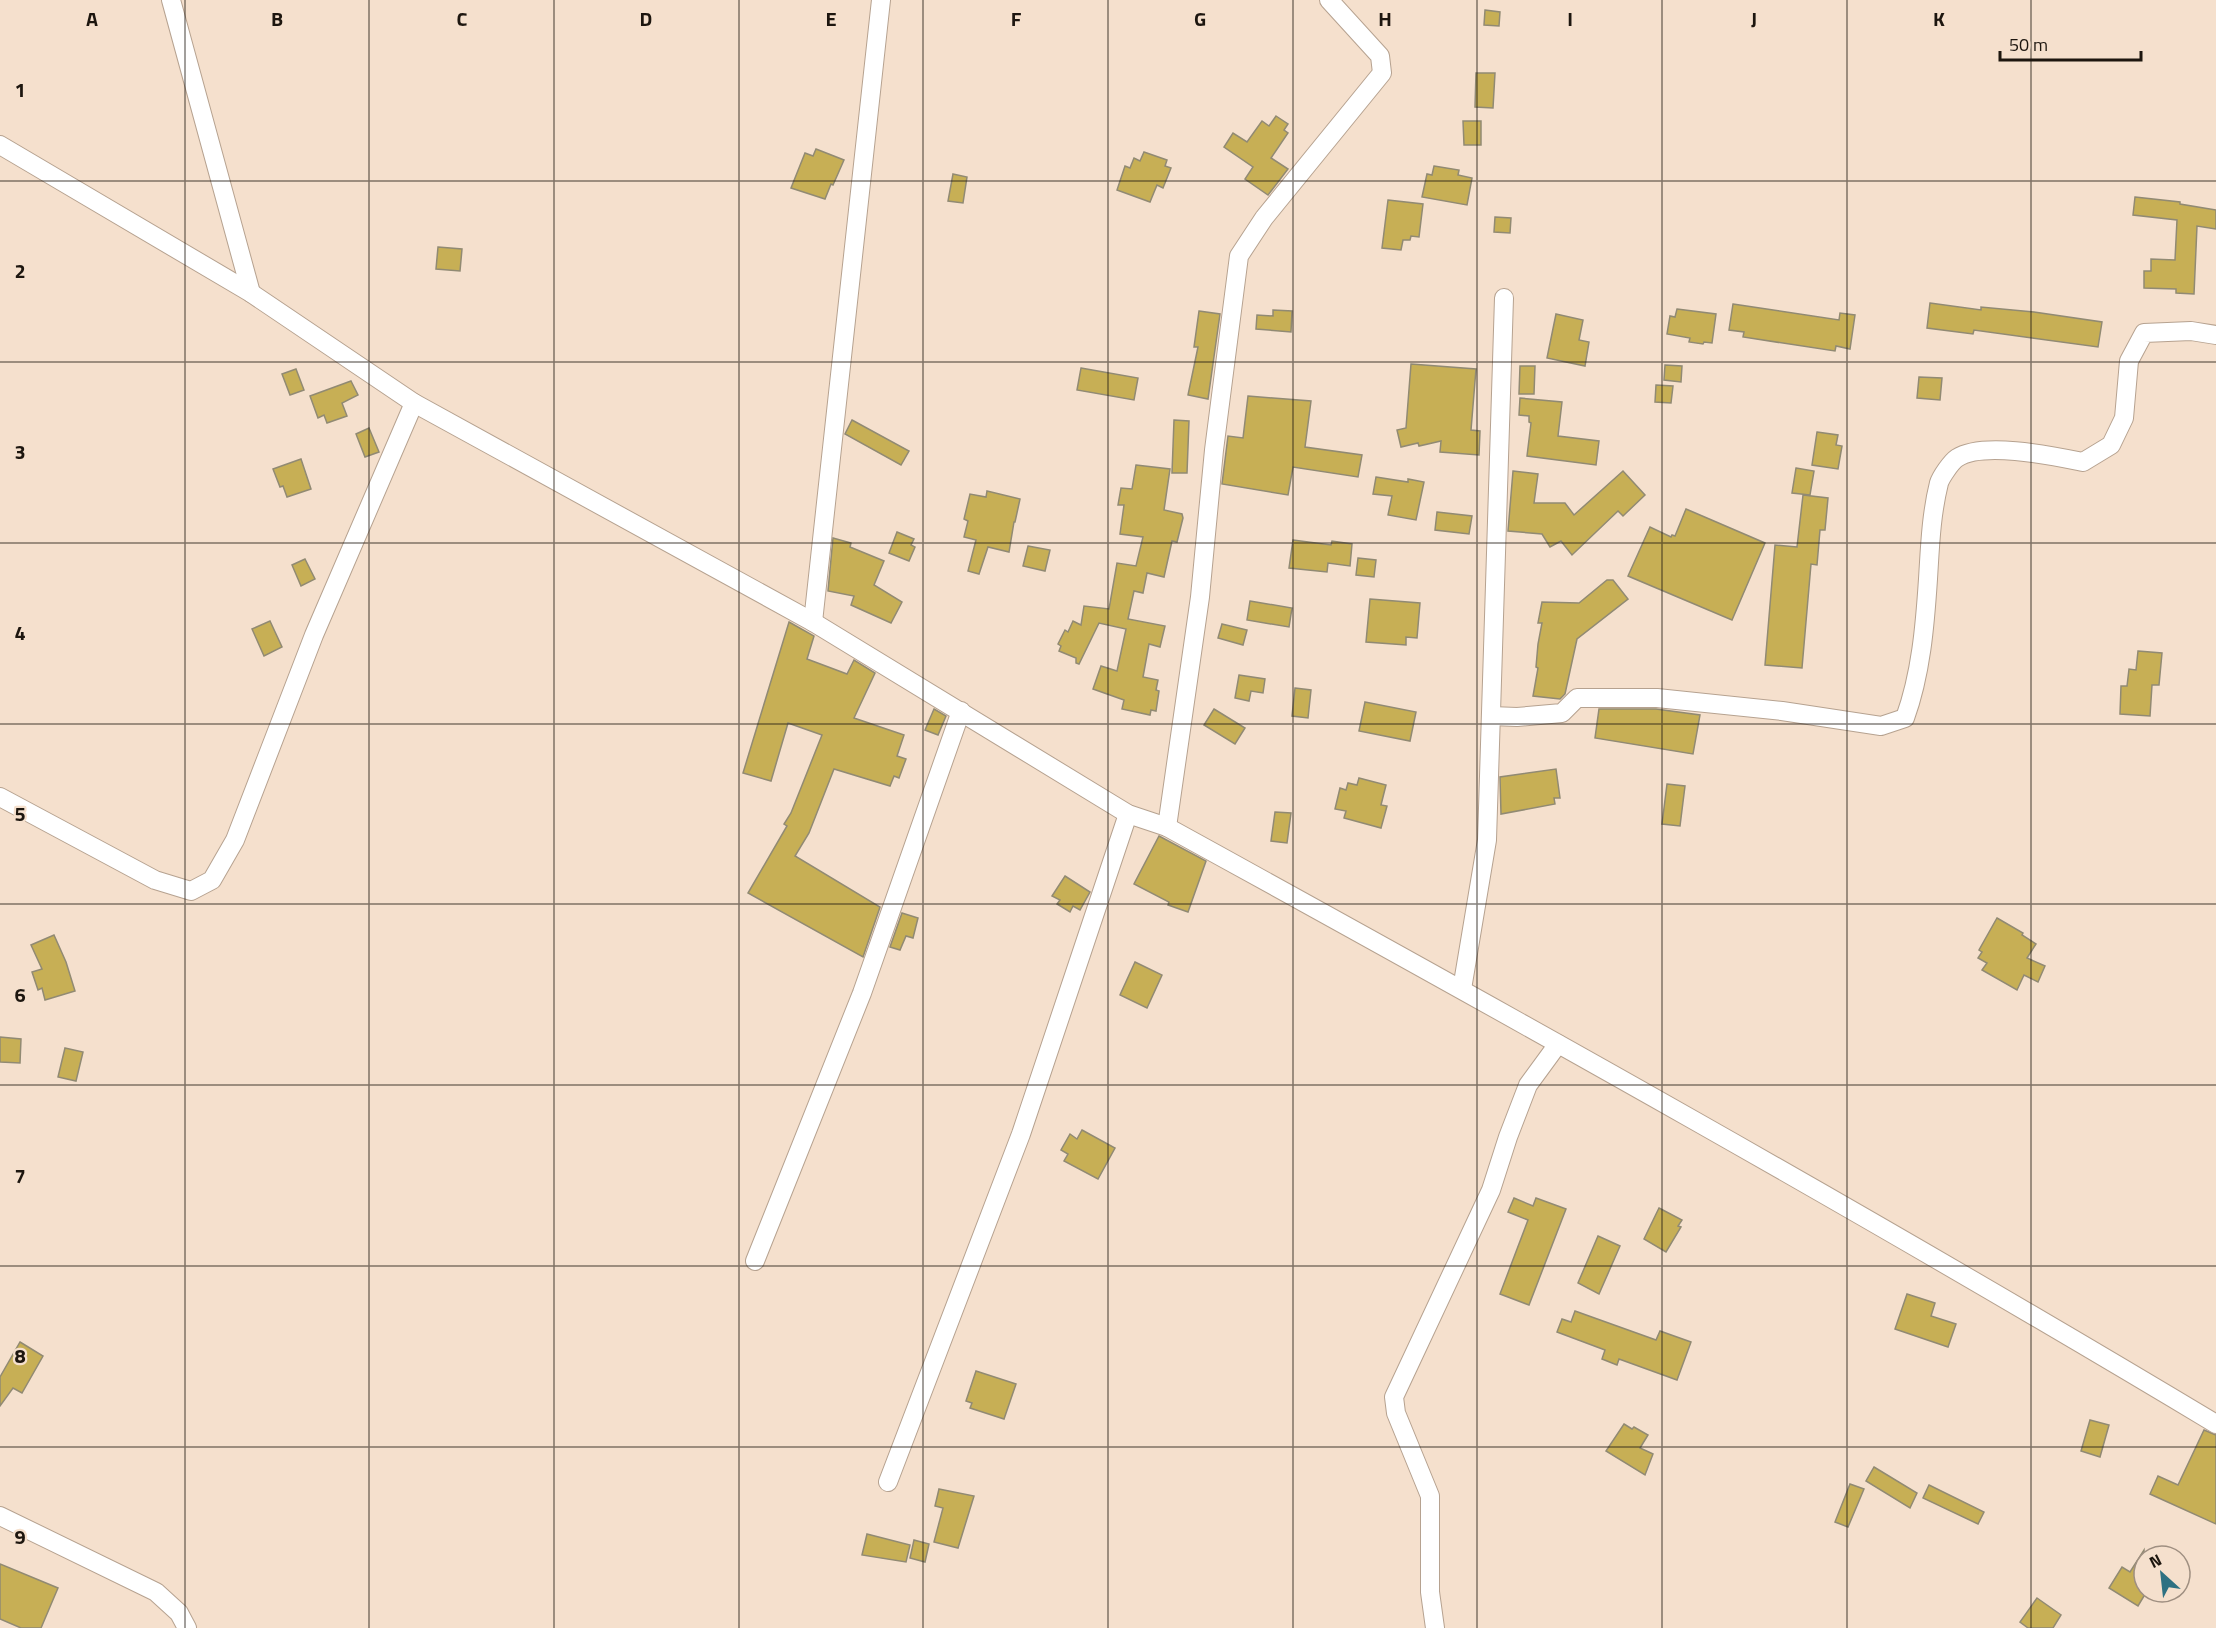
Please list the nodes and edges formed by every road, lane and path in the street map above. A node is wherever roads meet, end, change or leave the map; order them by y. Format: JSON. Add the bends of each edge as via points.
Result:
{"nodes":[{"id":1,"x":171,"y":0,"type":"edge"},
{"id":2,"x":881,"y":0,"type":"edge"},
{"id":3,"x":1329,"y":0,"type":"edge"},
{"id":4,"x":0,"y":145,"type":"edge"},
{"id":5,"x":251,"y":294,"type":"junction"},
{"id":6,"x":1504,"y":298,"type":"dead end"},
{"id":7,"x":2216,"y":335,"type":"edge"},
{"id":8,"x":414,"y":403,"type":"junction"},
{"id":9,"x":813,"y":622,"type":"junction"},
{"id":10,"x":961,"y":711,"type":"junction"},
{"id":11,"x":1491,"y":716,"type":"junction"},
{"id":12,"x":0,"y":797,"type":"edge"},
{"id":13,"x":1128,"y":814,"type":"junction"},
{"id":14,"x":1167,"y":827,"type":"junction"},
{"id":15,"x":1461,"y":989,"type":"junction"},
{"id":16,"x":1558,"y":1044,"type":"junction"},
{"id":17,"x":755,"y":1261,"type":"dead end"},
{"id":18,"x":2216,"y":1424,"type":"edge"},
{"id":19,"x":888,"y":1482,"type":"dead end"},
{"id":20,"x":0,"y":1516,"type":"edge"},
{"id":21,"x":187,"y":1628,"type":"edge"},
{"id":22,"x":1435,"y":1628,"type":"edge"}],
"edges":[{"from":1,"to":5,"type":"street"},
{"from":2,"to":9,"type":"street"},
{"from":3,"to":14,"type":"street","via":[[1380,56],[1382,73],[1264,218],[1239,256],[1200,597]]},
{"from":4,"to":5,"type":"street"},
{"from":5,"to":8,"type":"street"},
{"from":6,"to":11,"type":"street"},
{"from":7,"to":11,"type":"street","via":[[2191,331],[2144,333],[2129,361],[2124,418],[2111,445],[2083,462],[2047,454],[1986,449],[1957,458],[1940,480],[1916,682],[1905,718],[1881,726],[1657,698],[1577,698],[1562,713]]},
{"from":8,"to":9,"type":"street"},
{"from":8,"to":12,"type":"street","via":[[314,635],[236,840],[212,880],[191,891],[155,880]]},
{"from":9,"to":10,"type":"street"},
{"from":10,"to":13,"type":"street"},
{"from":10,"to":17,"type":"street","via":[[862,993]]},
{"from":11,"to":15,"type":"street","via":[[1487,840]]},
{"from":13,"to":14,"type":"street"},
{"from":13,"to":19,"type":"street","via":[[1021,1134]]},
{"from":14,"to":15,"type":"street"},
{"from":15,"to":16,"type":"street"},
{"from":16,"to":18,"type":"street","via":[[2026,1310]]},
{"from":16,"to":22,"type":"street","via":[[1528,1085],[1491,1190],[1394,1397],[1396,1413],[1430,1496],[1430,1592]]},
{"from":20,"to":21,"type":"street","via":[[156,1592],[179,1613]]}]}
